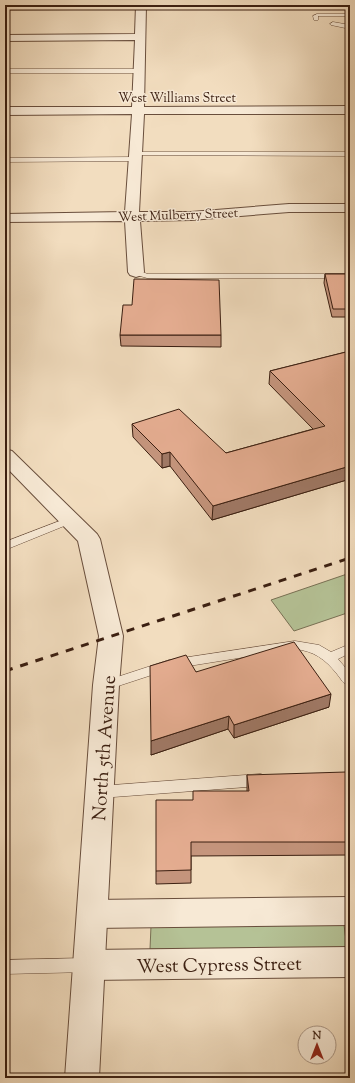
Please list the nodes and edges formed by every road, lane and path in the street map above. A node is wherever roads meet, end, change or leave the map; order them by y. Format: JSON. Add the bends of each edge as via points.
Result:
{"nodes":[{"id":1,"x":141,"y":6,"type":"edge"},
{"id":2,"x":5,"y":9,"type":"edge"},
{"id":3,"x":350,"y":14,"type":"edge"},
{"id":4,"x":316,"y":19,"type":"dead end"},
{"id":5,"x":333,"y":24,"type":"dead end"},
{"id":6,"x":350,"y":26,"type":"edge"},
{"id":7,"x":140,"y":37,"type":"junction"},
{"id":8,"x":5,"y":38,"type":"edge"},
{"id":9,"x":5,"y":71,"type":"edge"},
{"id":10,"x":139,"y":71,"type":"junction"},
{"id":11,"x":350,"y":110,"type":"edge"},
{"id":12,"x":5,"y":111,"type":"edge"},
{"id":13,"x":138,"y":111,"type":"junction"},
{"id":14,"x":350,"y":154,"type":"edge"},
{"id":15,"x":135,"y":157,"type":"junction"},
{"id":16,"x":5,"y":160,"type":"edge"},
{"id":17,"x":350,"y":208,"type":"edge"},
{"id":18,"x":132,"y":216,"type":"junction"},
{"id":19,"x":5,"y":218,"type":"edge"},
{"id":20,"x":136,"y":272,"type":"joint"},
{"id":21,"x":350,"y":276,"type":"edge"},
{"id":22,"x":5,"y":455,"type":"edge"},
{"id":23,"x":70,"y":520,"type":"junction"},
{"id":24,"x":5,"y":546,"type":"edge"},
{"id":25,"x":350,"y":648,"type":"edge"},
{"id":26,"x":331,"y":657,"type":"junction"},
{"id":27,"x":350,"y":682,"type":"edge"},
{"id":28,"x":106,"y":684,"type":"junction"},
{"id":29,"x":275,"y":780,"type":"edge"},
{"id":30,"x":100,"y":792,"type":"junction"},
{"id":31,"x":350,"y":912,"type":"edge"},
{"id":32,"x":92,"y":914,"type":"junction"},
{"id":33,"x":350,"y":962,"type":"edge"},
{"id":34,"x":89,"y":965,"type":"junction"},
{"id":35,"x":5,"y":967,"type":"edge"},
{"id":36,"x":82,"y":1078,"type":"edge"}],
"edges":[{"from":1,"to":2,"type":"lane"},
{"from":1,"to":7,"type":"street"},
{"from":3,"to":4,"type":"lane","via":[[317,15]]},
{"from":5,"to":6,"type":"lane"},
{"from":7,"to":8,"type":"street"},
{"from":7,"to":10,"type":"street"},
{"from":9,"to":10,"type":"lane"},
{"from":10,"to":13,"type":"street"},
{"from":11,"to":13,"type":"street","name":"West Williams Street"},
{"from":12,"to":13,"type":"street","name":"West Williams Street"},
{"from":13,"to":15,"type":"street"},
{"from":14,"to":15,"type":"lane"},
{"from":15,"to":16,"type":"lane"},
{"from":15,"to":18,"type":"street"},
{"from":17,"to":18,"type":"street","name":"West Mulberry Street","via":[[289,208],[191,216]]},
{"from":18,"to":19,"type":"street","name":"West Mulberry Street"},
{"from":18,"to":20,"type":"street"},
{"from":20,"to":21,"type":"lane","via":[[146,276]]},
{"from":22,"to":23,"type":"street","name":"North 5th Avenue"},
{"from":23,"to":24,"type":"lane"},
{"from":23,"to":28,"type":"street","name":"North 5th Avenue","via":[[89,539],[111,636]]},
{"from":25,"to":26,"type":"lane"},
{"from":26,"to":27,"type":"lane"},
{"from":26,"to":28,"type":"lane","via":[[309,645],[295,645],[169,665]]},
{"from":28,"to":30,"type":"street","name":"North 5th Avenue"},
{"from":29,"to":30,"type":"lane"},
{"from":30,"to":32,"type":"street","name":"North 5th Avenue"},
{"from":31,"to":32,"type":"street"},
{"from":32,"to":34,"type":"street","name":"North 5th Avenue"},
{"from":33,"to":34,"type":"street","name":"West Cypress Street"},
{"from":34,"to":35,"type":"lane"},
{"from":34,"to":36,"type":"street","name":"North 5th Avenue"}]}
